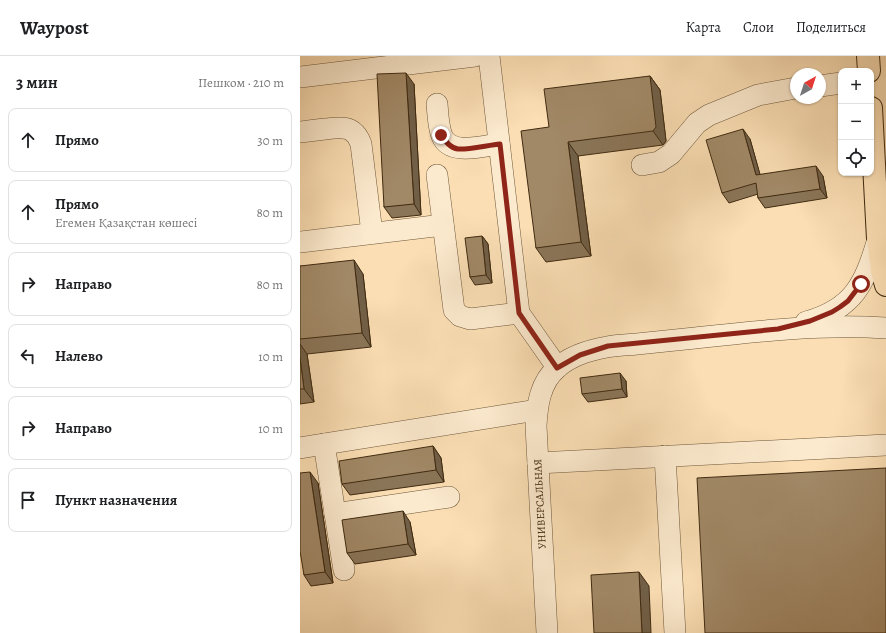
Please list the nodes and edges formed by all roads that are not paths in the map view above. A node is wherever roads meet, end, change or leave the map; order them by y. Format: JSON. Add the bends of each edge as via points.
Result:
{"nodes":[{"id":1,"x":475,"y":56,"type":"edge"},
{"id":2,"x":489,"y":56,"type":"edge"},
{"id":3,"x":868,"y":56,"type":"edge"},
{"id":4,"x":869,"y":68,"type":"edge"},
{"id":5,"x":300,"y":77,"type":"edge"},
{"id":6,"x":838,"y":83,"type":"edge"},
{"id":7,"x":826,"y":85,"type":"edge"},
{"id":8,"x":790,"y":89,"type":"edge"},
{"id":9,"x":437,"y":104,"type":"dead end"},
{"id":10,"x":300,"y":132,"type":"edge"},
{"id":11,"x":873,"y":140,"type":"edge"},
{"id":12,"x":500,"y":144,"type":"junction"},
{"id":13,"x":642,"y":165,"type":"dead end"},
{"id":14,"x":437,"y":175,"type":"dead end"},
{"id":15,"x":443,"y":225,"type":"junction"},
{"id":16,"x":880,"y":230,"type":"edge"},
{"id":17,"x":372,"y":233,"type":"junction"},
{"id":18,"x":300,"y":242,"type":"edge"},
{"id":19,"x":886,"y":285,"type":"edge"},
{"id":20,"x":519,"y":313,"type":"junction"},
{"id":21,"x":886,"y":328,"type":"edge"},
{"id":22,"x":778,"y":329,"type":"junction"},
{"id":23,"x":553,"y":372,"type":"junction"},
{"id":24,"x":537,"y":410,"type":"junction"},
{"id":25,"x":324,"y":444,"type":"junction"},
{"id":26,"x":886,"y":445,"type":"edge"},
{"id":27,"x":300,"y":448,"type":"edge"},
{"id":28,"x":665,"y":456,"type":"junction"},
{"id":29,"x":538,"y":463,"type":"junction"},
{"id":30,"x":449,"y":497,"type":"dead end"},
{"id":31,"x":335,"y":514,"type":"junction"},
{"id":32,"x":344,"y":570,"type":"dead end"},
{"id":33,"x":547,"y":633,"type":"edge"},
{"id":34,"x":676,"y":633,"type":"edge"}],
"edges":[{"from":1,"to":5,"type":"street"},
{"from":2,"to":12,"type":"street"},
{"from":3,"to":4,"type":"main road"},
{"from":6,"to":7,"type":"street"},
{"from":8,"to":13,"type":"street","via":[[758,95],[709,115],[697,123],[671,154],[659,162]]},
{"from":9,"to":12,"type":"street","via":[[441,135],[451,146],[458,149]]},
{"from":10,"to":17,"type":"street","via":[[346,128],[358,137]]},
{"from":11,"to":16,"type":"main road"},
{"from":12,"to":20,"type":"street"},
{"from":14,"to":15,"type":"street"},
{"from":15,"to":17,"type":"street"},
{"from":15,"to":20,"type":"street","via":[[454,310],[460,316],[470,319]]},
{"from":16,"to":19,"type":"main road","via":[[882,271]]},
{"from":16,"to":22,"type":"street","via":[[861,284],[848,301],[832,312],[810,321]]},
{"from":17,"to":18,"type":"street"},
{"from":20,"to":23,"type":"street"},
{"from":21,"to":22,"type":"street","via":[[822,326]]},
{"from":22,"to":23,"type":"street","via":[[608,346],[580,355]]},
{"from":23,"to":24,"type":"street","name":"УНИВЕРСАЛЬНАЯ","via":[[540,394]]},
{"from":24,"to":25,"type":"street"},
{"from":24,"to":29,"type":"street","name":"УНИВЕРСАЛЬНАЯ"},
{"from":25,"to":27,"type":"street"},
{"from":25,"to":31,"type":"street"},
{"from":26,"to":28,"type":"street"},
{"from":28,"to":29,"type":"street"},
{"from":28,"to":34,"type":"street"},
{"from":29,"to":33,"type":"street","name":"УНИВЕРСАЛЬНАЯ"},
{"from":30,"to":31,"type":"street"},
{"from":31,"to":32,"type":"street"}]}
